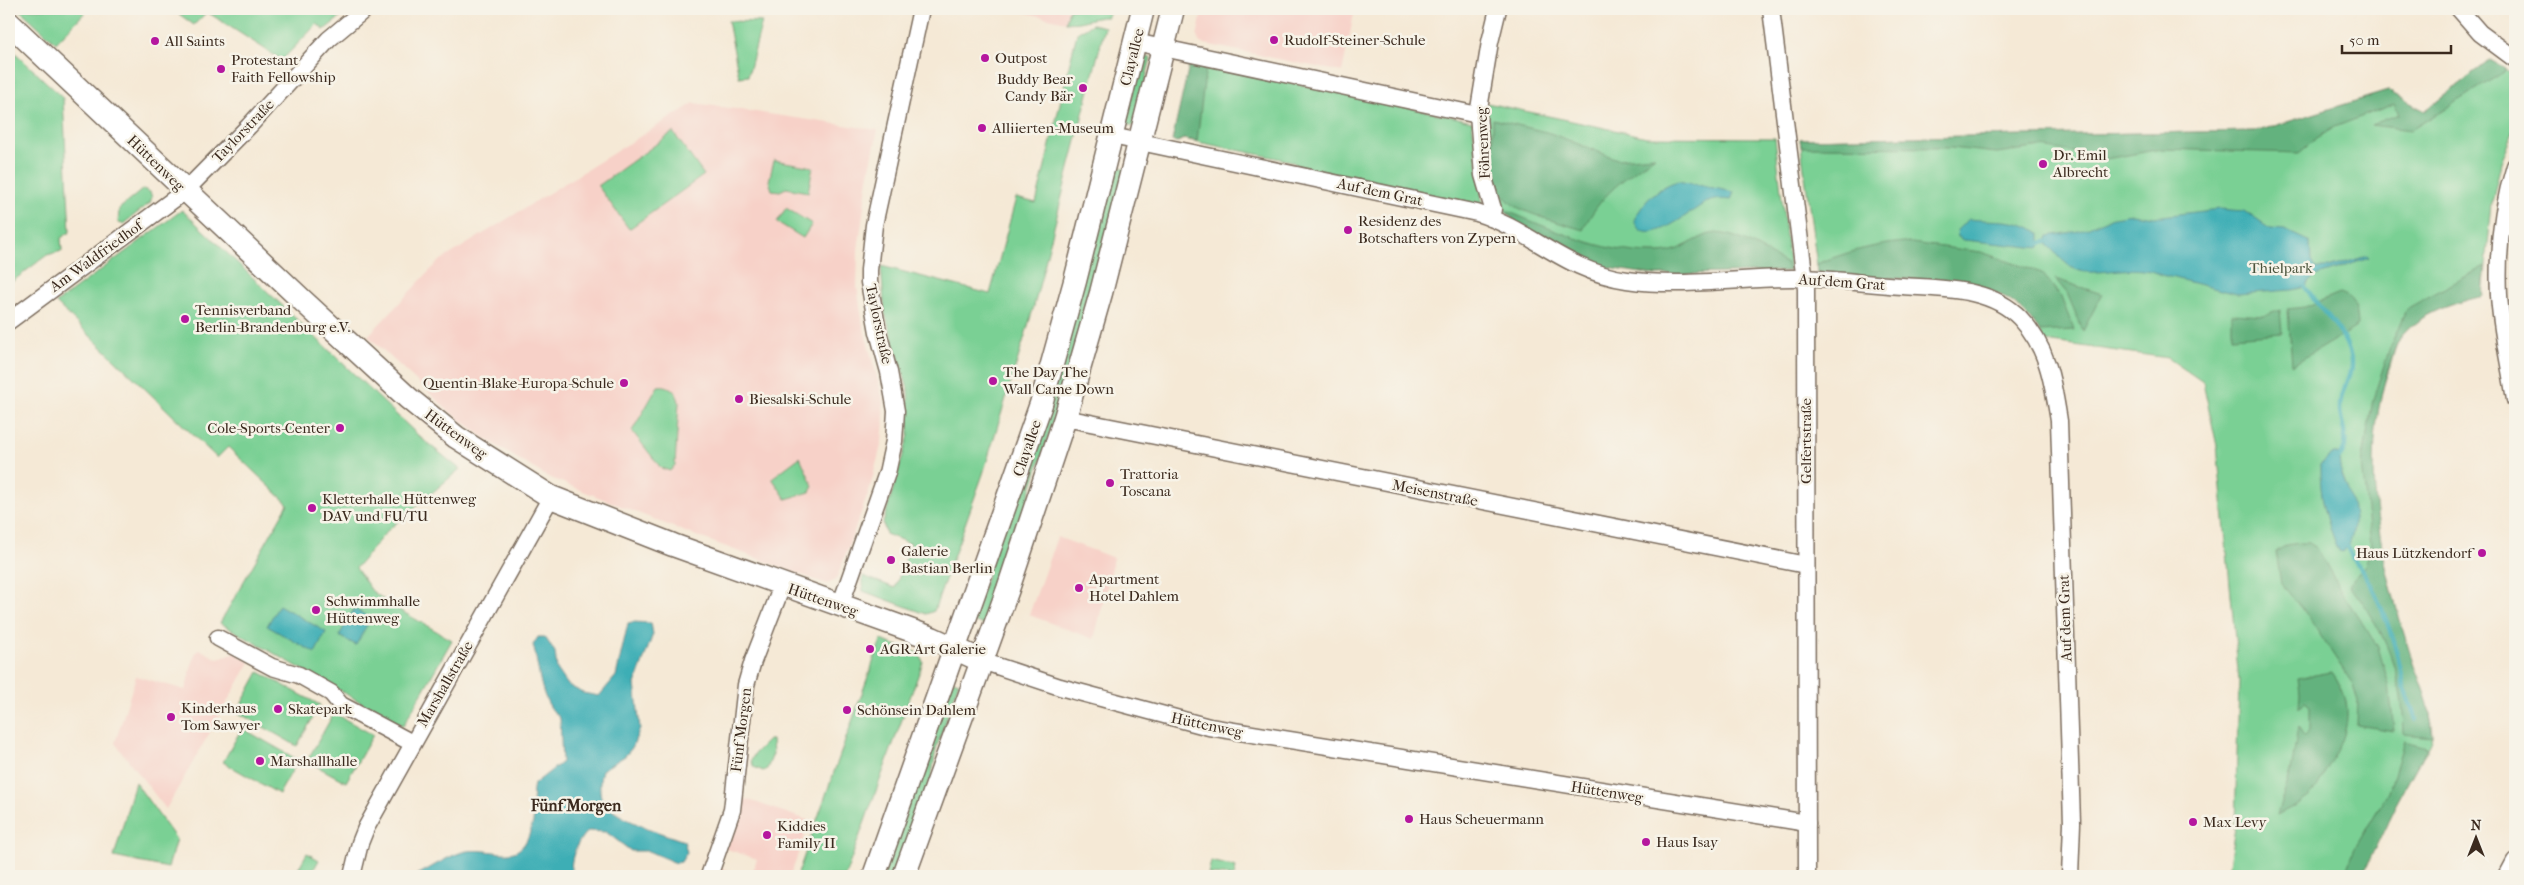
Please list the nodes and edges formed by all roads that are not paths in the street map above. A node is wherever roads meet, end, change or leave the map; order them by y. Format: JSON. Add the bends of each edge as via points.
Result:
{"nodes":[{"id":1,"x":365,"y":9,"type":"edge"},
{"id":2,"x":921,"y":9,"type":"edge"},
{"id":3,"x":1143,"y":9,"type":"edge"},
{"id":4,"x":1173,"y":9,"type":"edge"},
{"id":5,"x":1498,"y":9,"type":"edge"},
{"id":6,"x":1771,"y":9,"type":"edge"},
{"id":7,"x":2459,"y":9,"type":"edge"},
{"id":8,"x":9,"y":23,"type":"edge"},
{"id":9,"x":1135,"y":42,"type":"junction"},
{"id":10,"x":1163,"y":49,"type":"junction"},
{"id":11,"x":2515,"y":59,"type":"edge"},
{"id":12,"x":1478,"y":115,"type":"junction"},
{"id":13,"x":1112,"y":136,"type":"junction"},
{"id":14,"x":1140,"y":142,"type":"junction"},
{"id":15,"x":2515,"y":166,"type":"edge"},
{"id":16,"x":185,"y":191,"type":"junction"},
{"id":17,"x":1492,"y":218,"type":"junction"},
{"id":18,"x":1805,"y":279,"type":"junction"},
{"id":19,"x":9,"y":321,"type":"edge"},
{"id":20,"x":2515,"y":400,"type":"edge"},
{"id":21,"x":1065,"y":418,"type":"junction"},
{"id":22,"x":551,"y":497,"type":"junction"},
{"id":23,"x":1806,"y":565,"type":"junction"},
{"id":24,"x":782,"y":586,"type":"junction"},
{"id":25,"x":840,"y":606,"type":"junction"},
{"id":26,"x":218,"y":638,"type":"dead end"},
{"id":27,"x":956,"y":648,"type":"junction"},
{"id":28,"x":982,"y":660,"type":"junction"},
{"id":29,"x":412,"y":743,"type":"junction"},
{"id":30,"x":1807,"y":823,"type":"junction"},
{"id":31,"x":2515,"y":861,"type":"edge"},
{"id":32,"x":352,"y":876,"type":"edge"},
{"id":33,"x":709,"y":876,"type":"edge"},
{"id":34,"x":874,"y":876,"type":"edge"},
{"id":35,"x":904,"y":876,"type":"edge"},
{"id":36,"x":1808,"y":876,"type":"edge"},
{"id":37,"x":2070,"y":876,"type":"edge"},
{"id":38,"x":2507,"y":876,"type":"edge"}],
"edges":[{"from":1,"to":16,"type":"street","name":"Taylorstraße","via":[[329,39]]},
{"from":2,"to":25,"type":"street","name":"Taylorstraße","via":[[874,225],[869,270],[878,332],[896,411],[894,441],[887,473]]},
{"from":3,"to":9,"type":"main road","name":"Clayallee"},
{"from":4,"to":10,"type":"main road","name":"Clayallee"},
{"from":5,"to":12,"type":"street","name":"Föhrenweg"},
{"from":6,"to":18,"type":"street","name":"Gelfertstraße"},
{"from":7,"to":11,"type":"street","via":[[2480,33]]},
{"from":8,"to":16,"type":"main road","name":"Hüttenweg"},
{"from":9,"to":10,"type":"street"},
{"from":9,"to":13,"type":"main road","name":"Clayallee"},
{"from":10,"to":12,"type":"street"},
{"from":10,"to":14,"type":"main road","name":"Clayallee"},
{"from":12,"to":17,"type":"street","name":"Föhrenweg","via":[[1483,175],[1493,209]]},
{"from":13,"to":14,"type":"street","name":"Auf dem Grat"},
{"from":13,"to":27,"type":"main road","name":"Clayallee","via":[[1041,404]]},
{"from":14,"to":17,"type":"street","name":"Auf dem Grat"},
{"from":14,"to":21,"type":"main road","name":"Clayallee"},
{"from":15,"to":20,"type":"street","via":[[2499,258],[2500,304]]},
{"from":16,"to":19,"type":"street","name":"Am Waldfriedhof"},
{"from":16,"to":22,"type":"main road","name":"Hüttenweg","via":[[436,422]]},
{"from":17,"to":18,"type":"street","name":"Auf dem Grat","via":[[1563,260],[1604,276],[1647,283]]},
{"from":18,"to":23,"type":"street","name":"Gelfertstraße"},
{"from":18,"to":37,"type":"street","name":"Auf dem Grat","via":[[1958,290],[1983,296],[2004,305],[2020,318],[2046,358],[2059,422],[2072,823]]},
{"from":21,"to":23,"type":"street","name":"Meisenstraße"},
{"from":21,"to":28,"type":"main road","name":"Clayallee"},
{"from":22,"to":24,"type":"main road","name":"Hüttenweg"},
{"from":22,"to":29,"type":"street","name":"Marshallstraße"},
{"from":23,"to":30,"type":"street","name":"Gelfertstraße"},
{"from":24,"to":25,"type":"main road","name":"Hüttenweg"},
{"from":24,"to":33,"type":"street","name":"Fünf Morgen","via":[[746,685],[732,810]]},
{"from":25,"to":27,"type":"main road","name":"Hüttenweg"},
{"from":26,"to":29,"type":"street","via":[[272,667],[299,674],[331,693],[341,705]]},
{"from":27,"to":28,"type":"main road","name":"Hüttenweg"},
{"from":27,"to":34,"type":"main road","name":"Clayallee"},
{"from":28,"to":30,"type":"street","name":"Hüttenweg","via":[[1060,687],[1209,727]]},
{"from":28,"to":35,"type":"main road","name":"Clayallee"},
{"from":29,"to":32,"type":"street","name":"Marshallstraße","via":[[366,828]]},
{"from":30,"to":36,"type":"street","name":"Gelfertstraße"},
{"from":31,"to":38,"type":"street"}]}
